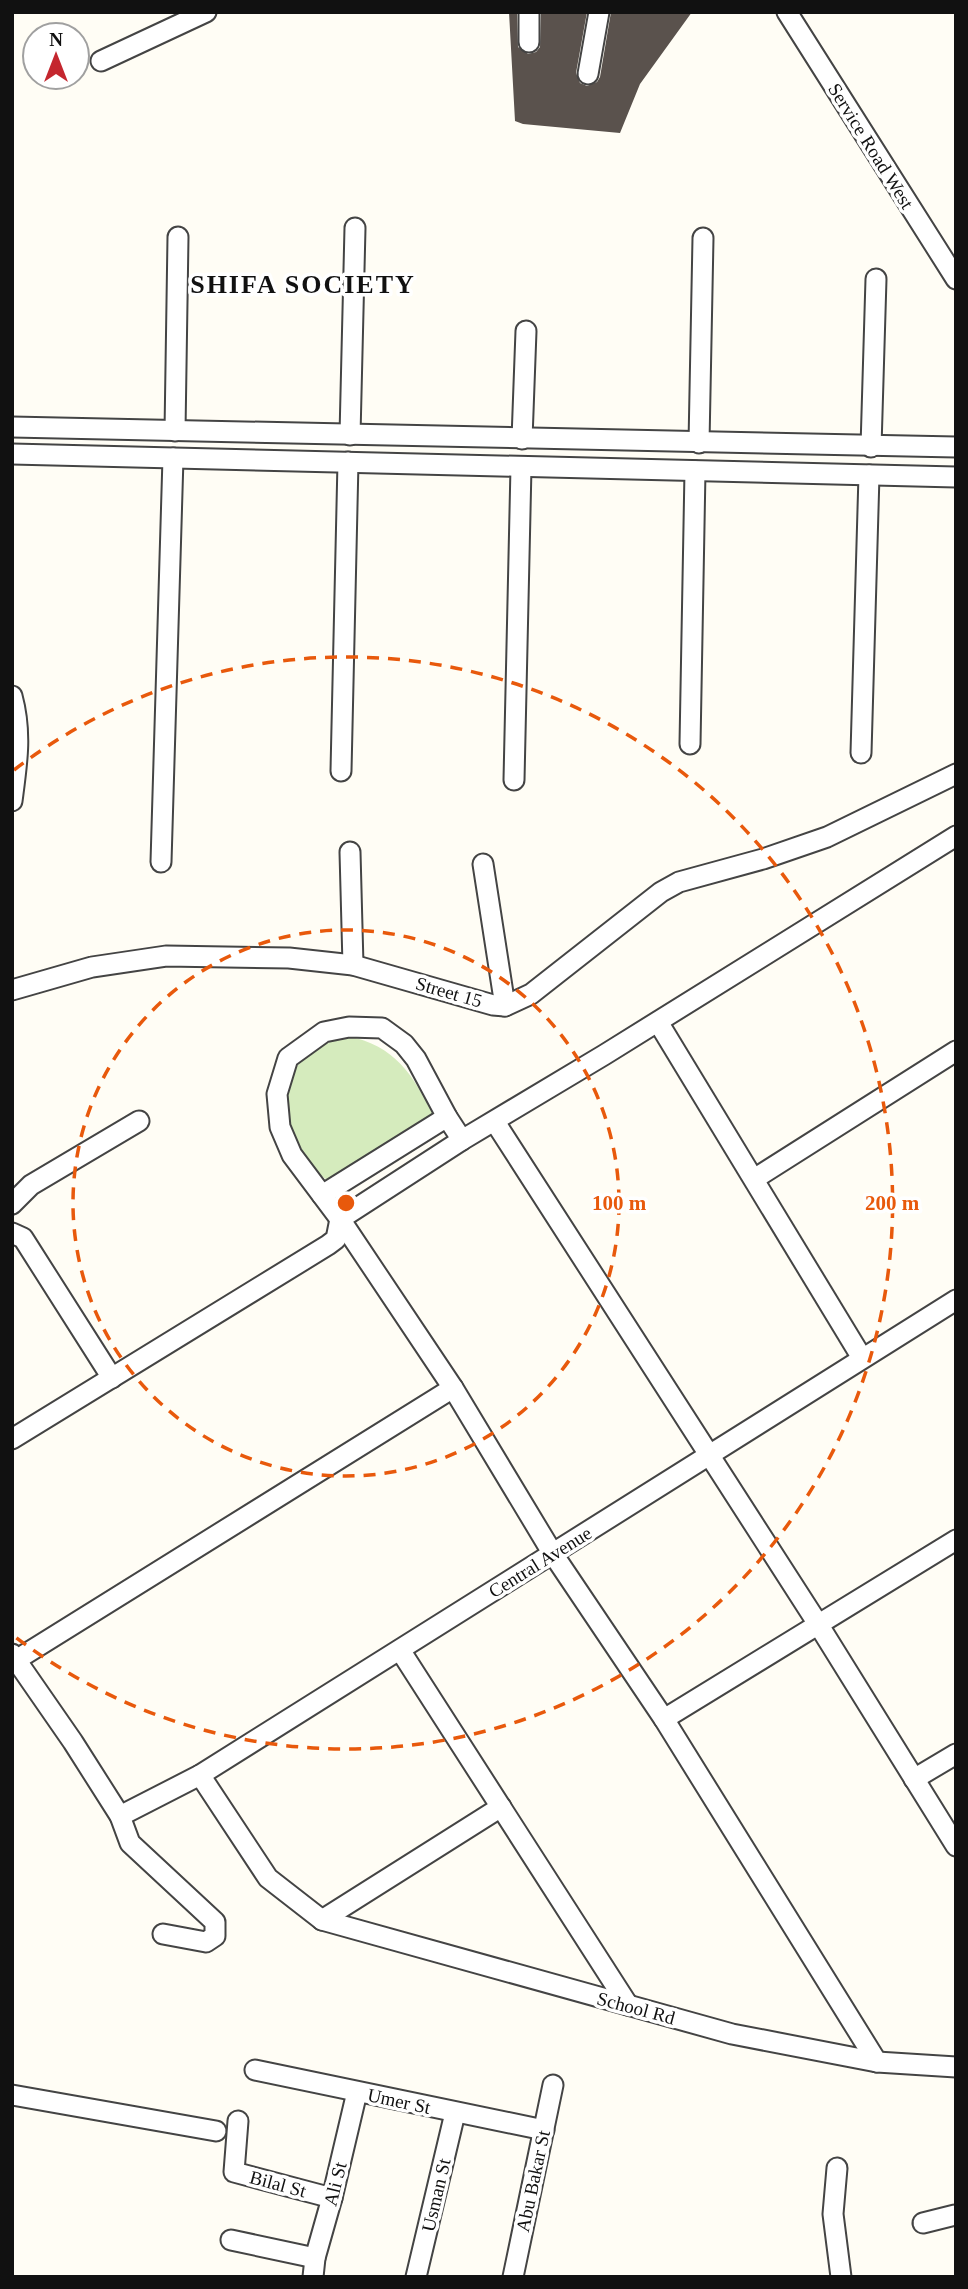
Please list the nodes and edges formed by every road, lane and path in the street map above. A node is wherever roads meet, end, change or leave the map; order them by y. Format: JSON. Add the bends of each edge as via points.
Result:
{"nodes":[{"id":1,"x":528,"y":12,"type":"edge"},
{"id":2,"x":599,"y":12,"type":"edge"},
{"id":3,"x":787,"y":12,"type":"edge"},
{"id":4,"x":196,"y":14,"type":"edge"},
{"id":5,"x":528,"y":42,"type":"dead end"},
{"id":6,"x":101,"y":61,"type":"dead end"},
{"id":7,"x":587,"y":74,"type":"dead end"},
{"id":8,"x":355,"y":228,"type":"dead end"},
{"id":9,"x":178,"y":237,"type":"dead end"},
{"id":10,"x":703,"y":238,"type":"dead end"},
{"id":11,"x":876,"y":278,"type":"dead end"},
{"id":12,"x":956,"y":279,"type":"edge"},
{"id":13,"x":526,"y":331,"type":"dead end"},
{"id":14,"x":12,"y":427,"type":"edge"},
{"id":15,"x":175,"y":431,"type":"junction"},
{"id":16,"x":350,"y":435,"type":"junction"},
{"id":17,"x":522,"y":439,"type":"junction"},
{"id":18,"x":699,"y":443,"type":"junction"},
{"id":19,"x":871,"y":447,"type":"junction"},
{"id":20,"x":956,"y":447,"type":"edge"},
{"id":21,"x":12,"y":454,"type":"edge"},
{"id":22,"x":173,"y":458,"type":"junction"},
{"id":23,"x":348,"y":463,"type":"junction"},
{"id":24,"x":521,"y":467,"type":"junction"},
{"id":25,"x":695,"y":471,"type":"junction"},
{"id":26,"x":869,"y":475,"type":"junction"},
{"id":27,"x":956,"y":477,"type":"edge"},
{"id":28,"x":12,"y":696,"type":"edge"},
{"id":29,"x":690,"y":744,"type":"dead end"},
{"id":30,"x":861,"y":753,"type":"dead end"},
{"id":31,"x":341,"y":771,"type":"dead end"},
{"id":32,"x":956,"y":774,"type":"edge"},
{"id":33,"x":514,"y":780,"type":"dead end"},
{"id":34,"x":12,"y":801,"type":"edge"},
{"id":35,"x":956,"y":836,"type":"edge"},
{"id":36,"x":350,"y":852,"type":"dead end"},
{"id":37,"x":161,"y":862,"type":"dead end"},
{"id":38,"x":483,"y":864,"type":"dead end"},
{"id":39,"x":353,"y":965,"type":"junction"},
{"id":40,"x":12,"y":990,"type":"edge"},
{"id":41,"x":505,"y":1006,"type":"junction"},
{"id":42,"x":658,"y":1022,"type":"junction"},
{"id":43,"x":956,"y":1051,"type":"edge"},
{"id":44,"x":447,"y":1117,"type":"junction"},
{"id":45,"x":139,"y":1121,"type":"dead end"},
{"id":46,"x":495,"y":1122,"type":"junction"},
{"id":47,"x":463,"y":1140,"type":"junction"},
{"id":48,"x":754,"y":1179,"type":"junction"},
{"id":49,"x":322,"y":1195,"type":"junction"},
{"id":50,"x":12,"y":1204,"type":"edge"},
{"id":51,"x":340,"y":1219,"type":"junction"},
{"id":52,"x":12,"y":1233,"type":"edge"},
{"id":53,"x":956,"y":1300,"type":"edge"},
{"id":54,"x":862,"y":1358,"type":"junction"},
{"id":55,"x":112,"y":1378,"type":"junction"},
{"id":56,"x":453,"y":1388,"type":"junction"},
{"id":57,"x":12,"y":1439,"type":"edge"},
{"id":58,"x":710,"y":1455,"type":"junction"},
{"id":59,"x":956,"y":1539,"type":"edge"},
{"id":60,"x":553,"y":1554,"type":"junction"},
{"id":61,"x":818,"y":1624,"type":"junction"},
{"id":62,"x":400,"y":1650,"type":"junction"},
{"id":63,"x":14,"y":1657,"type":"edge"},
{"id":64,"x":664,"y":1719,"type":"junction"},
{"id":65,"x":956,"y":1754,"type":"edge"},
{"id":66,"x":200,"y":1775,"type":"junction"},
{"id":67,"x":914,"y":1779,"type":"junction"},
{"id":68,"x":501,"y":1807,"type":"junction"},
{"id":69,"x":120,"y":1816,"type":"junction"},
{"id":70,"x":956,"y":1846,"type":"edge"},
{"id":71,"x":322,"y":1920,"type":"junction"},
{"id":72,"x":163,"y":1934,"type":"dead end"},
{"id":73,"x":628,"y":2005,"type":"junction"},
{"id":74,"x":877,"y":2062,"type":"junction"},
{"id":75,"x":956,"y":2067,"type":"edge"},
{"id":76,"x":255,"y":2070,"type":"dead end"},
{"id":77,"x":553,"y":2085,"type":"dead end"},
{"id":78,"x":357,"y":2092,"type":"junction"},
{"id":79,"x":12,"y":2095,"type":"edge"},
{"id":80,"x":455,"y":2113,"type":"junction"},
{"id":81,"x":238,"y":2121,"type":"dead end"},
{"id":82,"x":544,"y":2130,"type":"junction"},
{"id":83,"x":216,"y":2131,"type":"dead end"},
{"id":84,"x":837,"y":2168,"type":"dead end"},
{"id":85,"x":332,"y":2199,"type":"junction"},
{"id":86,"x":954,"y":2212,"type":"edge"},
{"id":87,"x":923,"y":2223,"type":"dead end"},
{"id":88,"x":231,"y":2240,"type":"dead end"},
{"id":89,"x":314,"y":2267,"type":"edge"},
{"id":90,"x":416,"y":2277,"type":"edge"},
{"id":91,"x":513,"y":2277,"type":"edge"},
{"id":92,"x":841,"y":2277,"type":"edge"}],
"edges":[{"from":1,"to":5,"type":"street"},
{"from":2,"to":7,"type":"street"},
{"from":3,"to":12,"type":"street","name":"Service Road West"},
{"from":4,"to":6,"type":"street"},
{"from":8,"to":16,"type":"street"},
{"from":9,"to":15,"type":"street"},
{"from":10,"to":18,"type":"street"},
{"from":11,"to":19,"type":"street"},
{"from":13,"to":17,"type":"street"},
{"from":14,"to":15,"type":"street"},
{"from":15,"to":16,"type":"street"},
{"from":16,"to":17,"type":"street"},
{"from":17,"to":18,"type":"street"},
{"from":18,"to":19,"type":"street"},
{"from":19,"to":20,"type":"street"},
{"from":21,"to":22,"type":"street"},
{"from":22,"to":23,"type":"street"},
{"from":22,"to":37,"type":"street"},
{"from":23,"to":24,"type":"street"},
{"from":23,"to":31,"type":"street"},
{"from":24,"to":25,"type":"street"},
{"from":24,"to":33,"type":"street"},
{"from":25,"to":26,"type":"street"},
{"from":25,"to":29,"type":"street"},
{"from":26,"to":27,"type":"street"},
{"from":26,"to":30,"type":"street"},
{"from":28,"to":34,"type":"street","via":[[19,746]]},
{"from":32,"to":41,"type":"street","name":"Street 15","via":[[827,837],[680,882],[531,995]]},
{"from":35,"to":42,"type":"street"},
{"from":36,"to":39,"type":"street"},
{"from":38,"to":41,"type":"street"},
{"from":39,"to":40,"type":"street","name":"Street 15","via":[[289,958],[166,956],[92,967]]},
{"from":39,"to":41,"type":"street","name":"Street 15"},
{"from":42,"to":46,"type":"street"},
{"from":42,"to":48,"type":"street"},
{"from":43,"to":48,"type":"street"},
{"from":44,"to":47,"type":"street"},
{"from":44,"to":49,"type":"street"},
{"from":44,"to":49,"type":"street","via":[[416,1059],[382,1028],[324,1032],[288,1058],[277,1094],[280,1127],[292,1154]]},
{"from":45,"to":50,"type":"street","via":[[31,1185]]},
{"from":46,"to":47,"type":"street"},
{"from":46,"to":58,"type":"street"},
{"from":47,"to":51,"type":"street"},
{"from":48,"to":54,"type":"street"},
{"from":49,"to":51,"type":"street"},
{"from":51,"to":55,"type":"street","via":[[336,1239],[328,1245]]},
{"from":51,"to":56,"type":"street"},
{"from":52,"to":55,"type":"street","via":[[23,1238]]},
{"from":53,"to":54,"type":"street","name":"Central Avenue"},
{"from":54,"to":58,"type":"street","name":"Central Avenue"},
{"from":55,"to":57,"type":"street"},
{"from":56,"to":60,"type":"street"},
{"from":56,"to":63,"type":"street"},
{"from":58,"to":60,"type":"street","name":"Central Avenue"},
{"from":58,"to":61,"type":"street"},
{"from":59,"to":61,"type":"street"},
{"from":60,"to":62,"type":"street","name":"Central Avenue"},
{"from":60,"to":64,"type":"street"},
{"from":61,"to":64,"type":"street"},
{"from":61,"to":67,"type":"street"},
{"from":62,"to":66,"type":"street","name":"Central Avenue"},
{"from":62,"to":68,"type":"street"},
{"from":63,"to":69,"type":"street"},
{"from":64,"to":74,"type":"street"},
{"from":65,"to":67,"type":"street"},
{"from":66,"to":69,"type":"street","name":"Central Avenue"},
{"from":66,"to":71,"type":"street","via":[[268,1878]]},
{"from":67,"to":70,"type":"street"},
{"from":68,"to":71,"type":"street"},
{"from":68,"to":73,"type":"street"},
{"from":69,"to":72,"type":"street","via":[[130,1843],[215,1922],[215,1936],[206,1942]]},
{"from":71,"to":73,"type":"street","name":"School Rd"},
{"from":73,"to":74,"type":"street","name":"School Rd","via":[[732,2034]]},
{"from":74,"to":75,"type":"street","name":"School Rd"},
{"from":76,"to":78,"type":"street","name":"Umer St"},
{"from":77,"to":82,"type":"street","name":"Abu Bakar St"},
{"from":78,"to":80,"type":"street","name":"Umer St"},
{"from":78,"to":85,"type":"street","name":"Ali St"},
{"from":79,"to":83,"type":"street"},
{"from":80,"to":82,"type":"street","name":"Umer St"},
{"from":80,"to":90,"type":"street","name":"Usman St"},
{"from":81,"to":85,"type":"street","name":"Bilal St","via":[[234,2172]]},
{"from":82,"to":91,"type":"street","name":"Abu Bakar St"},
{"from":84,"to":92,"type":"street","via":[[833,2214]]},
{"from":85,"to":89,"type":"street","name":"Ali St"},
{"from":86,"to":87,"type":"street"},
{"from":88,"to":89,"type":"street"}]}
